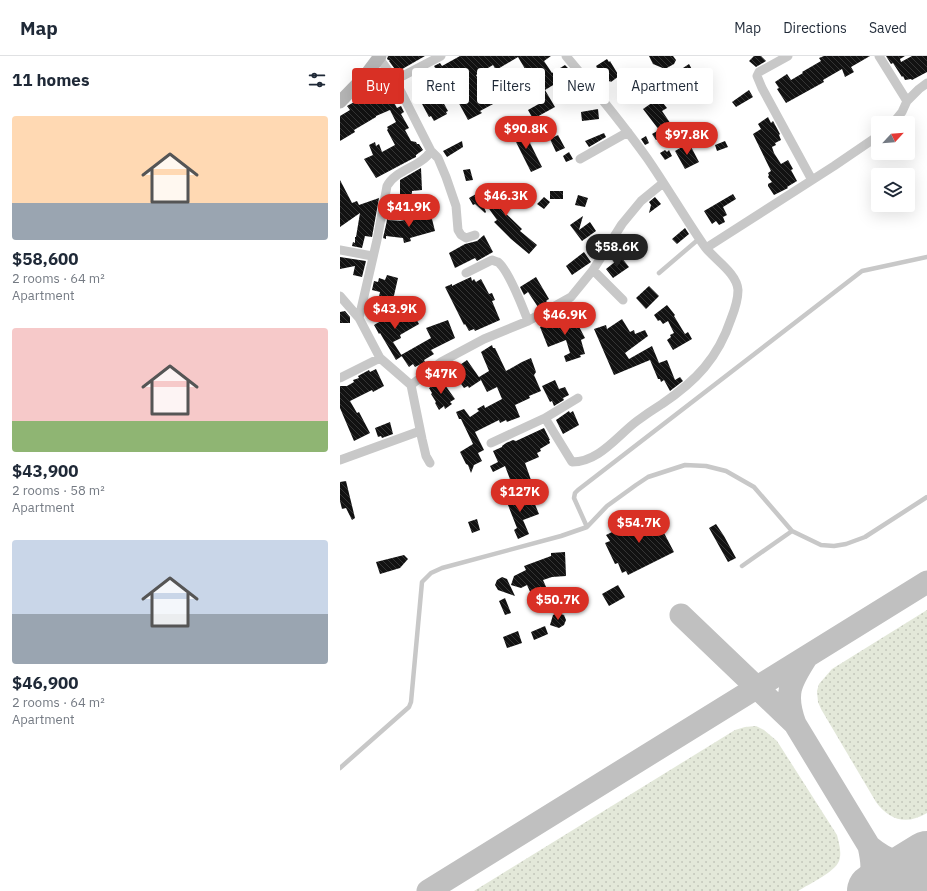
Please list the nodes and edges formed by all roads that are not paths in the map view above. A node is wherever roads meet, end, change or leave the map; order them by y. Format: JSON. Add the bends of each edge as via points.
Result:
{"nodes":[{"id":1,"x":441,"y":56,"type":"edge"},
{"id":2,"x":566,"y":56,"type":"edge"},
{"id":3,"x":788,"y":56,"type":"edge"},
{"id":4,"x":879,"y":56,"type":"edge"},
{"id":5,"x":379,"y":57,"type":"edge"},
{"id":6,"x":387,"y":68,"type":"edge"},
{"id":7,"x":404,"y":75,"type":"edge"},
{"id":8,"x":927,"y":83,"type":"edge"},
{"id":9,"x":404,"y":98,"type":"edge"},
{"id":10,"x":907,"y":101,"type":"junction"},
{"id":11,"x":340,"y":102,"type":"edge"},
{"id":12,"x":899,"y":116,"type":"edge"},
{"id":13,"x":628,"y":132,"type":"junction"},
{"id":14,"x":871,"y":141,"type":"edge"},
{"id":15,"x":431,"y":151,"type":"junction"},
{"id":16,"x":580,"y":159,"type":"dead end"},
{"id":17,"x":812,"y":180,"type":"junction"},
{"id":18,"x":663,"y":183,"type":"junction"},
{"id":19,"x":475,"y":235,"type":"dead end"},
{"id":20,"x":700,"y":238,"type":"junction"},
{"id":21,"x":706,"y":248,"type":"junction"},
{"id":22,"x":340,"y":250,"type":"edge"},
{"id":23,"x":372,"y":256,"type":"junction"},
{"id":24,"x":927,"y":257,"type":"edge"},
{"id":25,"x":593,"y":270,"type":"junction"},
{"id":26,"x":466,"y":273,"type":"dead end"},
{"id":27,"x":659,"y":273,"type":"dead end"},
{"id":28,"x":340,"y":296,"type":"edge"},
{"id":29,"x":623,"y":300,"type":"dead end"},
{"id":30,"x":359,"y":318,"type":"junction"},
{"id":31,"x":528,"y":320,"type":"junction"},
{"id":32,"x":380,"y":358,"type":"junction"},
{"id":33,"x":340,"y":378,"type":"edge"},
{"id":34,"x":411,"y":385,"type":"junction"},
{"id":35,"x":578,"y":398,"type":"dead end"},
{"id":36,"x":546,"y":418,"type":"junction"},
{"id":37,"x":420,"y":431,"type":"junction"},
{"id":38,"x":491,"y":443,"type":"dead end"},
{"id":39,"x":340,"y":460,"type":"edge"},
{"id":40,"x":430,"y":463,"type":"dead end"},
{"id":41,"x":927,"y":497,"type":"edge"},
{"id":42,"x":587,"y":527,"type":"junction"},
{"id":43,"x":792,"y":531,"type":"junction"},
{"id":44,"x":742,"y":566,"type":"dead end"},
{"id":45,"x":340,"y":768,"type":"edge"}],
"edges":[{"from":1,"to":7,"type":"street"},
{"from":2,"to":13,"type":"street"},
{"from":3,"to":17,"type":"street","via":[[759,72],[757,76]]},
{"from":4,"to":10,"type":"street"},
{"from":5,"to":6,"type":"street"},
{"from":5,"to":11,"type":"street"},
{"from":8,"to":10,"type":"street"},
{"from":9,"to":15,"type":"street"},
{"from":10,"to":12,"type":"street"},
{"from":13,"to":16,"type":"street"},
{"from":13,"to":18,"type":"street"},
{"from":14,"to":17,"type":"street"},
{"from":15,"to":19,"type":"street","via":[[438,158],[456,206],[458,230],[466,238]]},
{"from":15,"to":23,"type":"street","via":[[427,158],[390,181],[387,186]]},
{"from":17,"to":21,"type":"street"},
{"from":18,"to":20,"type":"street"},
{"from":18,"to":25,"type":"street","via":[[641,201],[622,224]]},
{"from":20,"to":21,"type":"street"},
{"from":20,"to":27,"type":"lane"},
{"from":21,"to":36,"type":"street","via":[[731,273],[738,288],[737,303],[729,327],[717,351],[702,371],[683,390],[638,420],[597,455],[583,462],[572,462]]},
{"from":22,"to":23,"type":"street"},
{"from":23,"to":30,"type":"street"},
{"from":24,"to":42,"type":"lane","via":[[862,271],[578,490],[574,498]]},
{"from":25,"to":29,"type":"street"},
{"from":25,"to":31,"type":"street","via":[[571,297]]},
{"from":26,"to":31,"type":"street","via":[[492,260],[498,262],[514,288]]},
{"from":28,"to":30,"type":"street"},
{"from":30,"to":32,"type":"street"},
{"from":31,"to":34,"type":"street","via":[[484,339],[441,362]]},
{"from":32,"to":33,"type":"street"},
{"from":32,"to":34,"type":"street"},
{"from":34,"to":37,"type":"street"},
{"from":35,"to":36,"type":"street"},
{"from":36,"to":38,"type":"street"},
{"from":37,"to":39,"type":"street"},
{"from":37,"to":40,"type":"street"},
{"from":41,"to":43,"type":"lane","via":[[865,537],[846,544],[821,545]]},
{"from":42,"to":43,"type":"lane","via":[[606,506],[648,477],[685,465],[706,466],[726,471],[754,487]]},
{"from":42,"to":45,"type":"lane","via":[[431,573],[422,582],[409,706]]},
{"from":43,"to":44,"type":"lane"}]}
